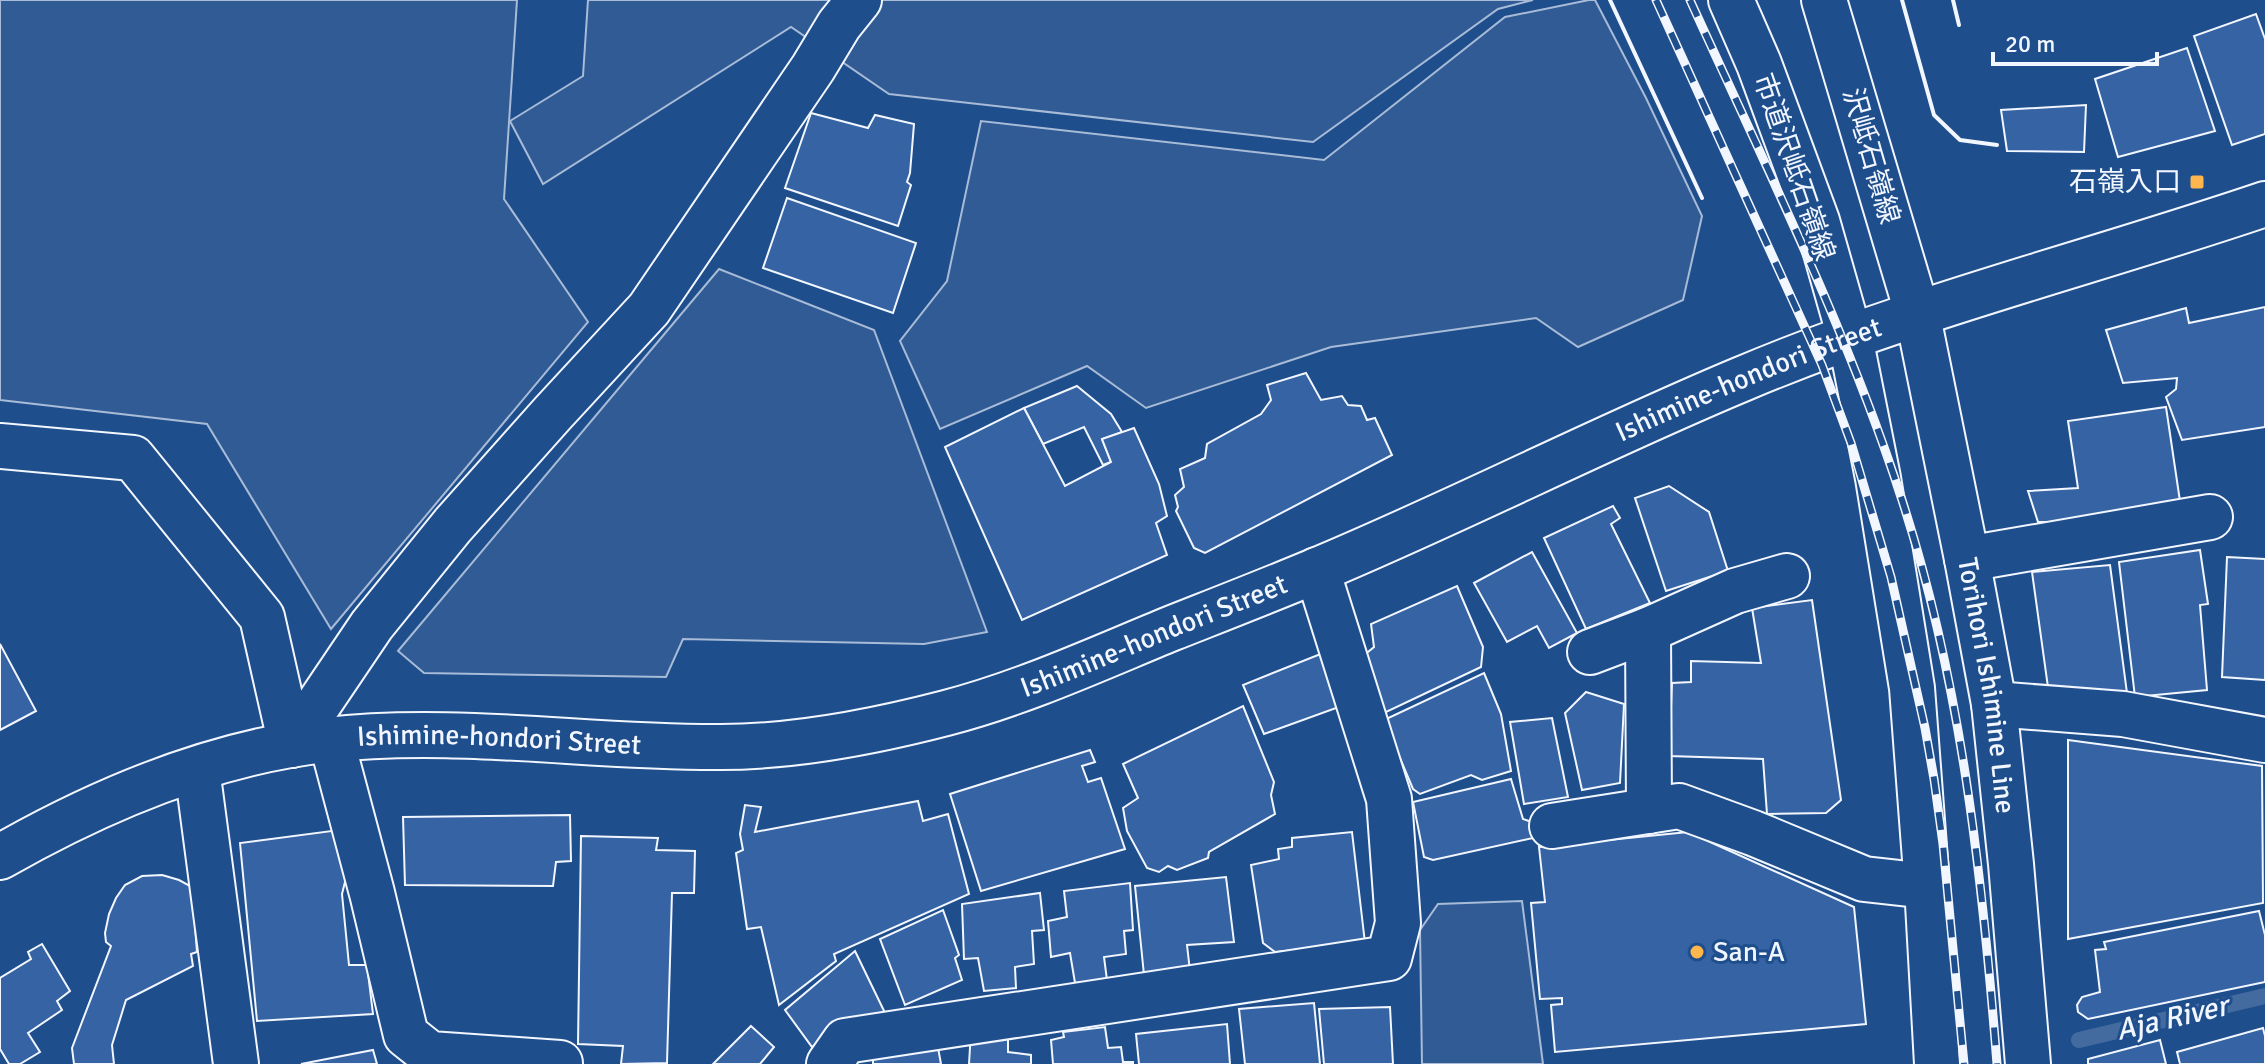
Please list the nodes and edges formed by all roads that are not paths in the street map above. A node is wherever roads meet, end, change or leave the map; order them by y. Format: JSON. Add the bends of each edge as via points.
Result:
{"nodes":[{"id":1,"x":859,"y":0,"type":"edge"},
{"id":2,"x":1731,"y":0,"type":"edge"},
{"id":3,"x":1824,"y":0,"type":"edge"},
{"id":4,"x":2265,"y":204,"type":"edge"},
{"id":5,"x":1917,"y":312,"type":"junction"},
{"id":6,"x":1850,"y":337,"type":"junction"},
{"id":7,"x":0,"y":446,"type":"edge"},
{"id":8,"x":2210,"y":517,"type":"dead end"},
{"id":9,"x":1967,"y":559,"type":"junction"},
{"id":10,"x":1317,"y":570,"type":"junction"},
{"id":11,"x":1787,"y":576,"type":"dead end"},
{"id":12,"x":1648,"y":630,"type":"junction"},
{"id":13,"x":1590,"y":652,"type":"dead end"},
{"id":14,"x":1994,"y":704,"type":"junction"},
{"id":15,"x":2265,"y":740,"type":"edge"},
{"id":16,"x":311,"y":742,"type":"junction"},
{"id":17,"x":197,"y":769,"type":"junction"},
{"id":18,"x":1649,"y":811,"type":"junction"},
{"id":19,"x":1552,"y":826,"type":"dead end"},
{"id":20,"x":0,"y":857,"type":"edge"},
{"id":21,"x":1927,"y":886,"type":"junction"},
{"id":22,"x":560,"y":1063,"type":"edge"},
{"id":23,"x":236,"y":1064,"type":"edge"},
{"id":24,"x":829,"y":1064,"type":"edge"},
{"id":25,"x":1937,"y":1064,"type":"edge"},
{"id":26,"x":2028,"y":1064,"type":"edge"}],
"edges":[{"from":1,"to":16,"type":"street","via":[[649,309],[453,525],[381,613]]},
{"from":2,"to":6,"type":"street","name":"市道沢岻石嶺線","via":[[1817,221]]},
{"from":3,"to":5,"type":"street","name":"沢岻石嶺線"},
{"from":4,"to":5,"type":"street","name":"Ishimine-hondori Street"},
{"from":5,"to":6,"type":"street","name":"Ishimine-hondori Street"},
{"from":5,"to":9,"type":"street","name":"Torihori Ishimine Line"},
{"from":6,"to":10,"type":"street","name":"Ishimine-hondori Street","via":[[1740,379]]},
{"from":6,"to":21,"type":"street","via":[[1912,688]]},
{"from":7,"to":16,"type":"street","via":[[133,458],[262,617]]},
{"from":8,"to":9,"type":"street"},
{"from":9,"to":14,"type":"street","name":"Torihori Ishimine Line"},
{"from":10,"to":16,"type":"street","name":"Ishimine-hondori Street","via":[[1027,687],[952,712],[867,731],[723,748],[430,734]]},
{"from":10,"to":24,"type":"street","via":[[1389,799],[1398,923],[1389,958],[845,1041]]},
{"from":11,"to":12,"type":"street","via":[[1735,591]]},
{"from":12,"to":13,"type":"street"},
{"from":12,"to":18,"type":"street"},
{"from":14,"to":15,"type":"street","via":[[2123,714]]},
{"from":14,"to":26,"type":"street","name":"Torihori Ishimine Line"},
{"from":16,"to":17,"type":"street","name":"Ishimine-hondori Street","via":[[245,753]]},
{"from":16,"to":22,"type":"street","via":[[372,893],[406,1035],[430,1054]]},
{"from":17,"to":20,"type":"street","name":"Ishimine-hondori Street","via":[[119,797]]},
{"from":17,"to":23,"type":"street"},
{"from":18,"to":19,"type":"street"},
{"from":18,"to":21,"type":"street","via":[[1679,806],[1864,879]]},
{"from":21,"to":25,"type":"street"}]}
